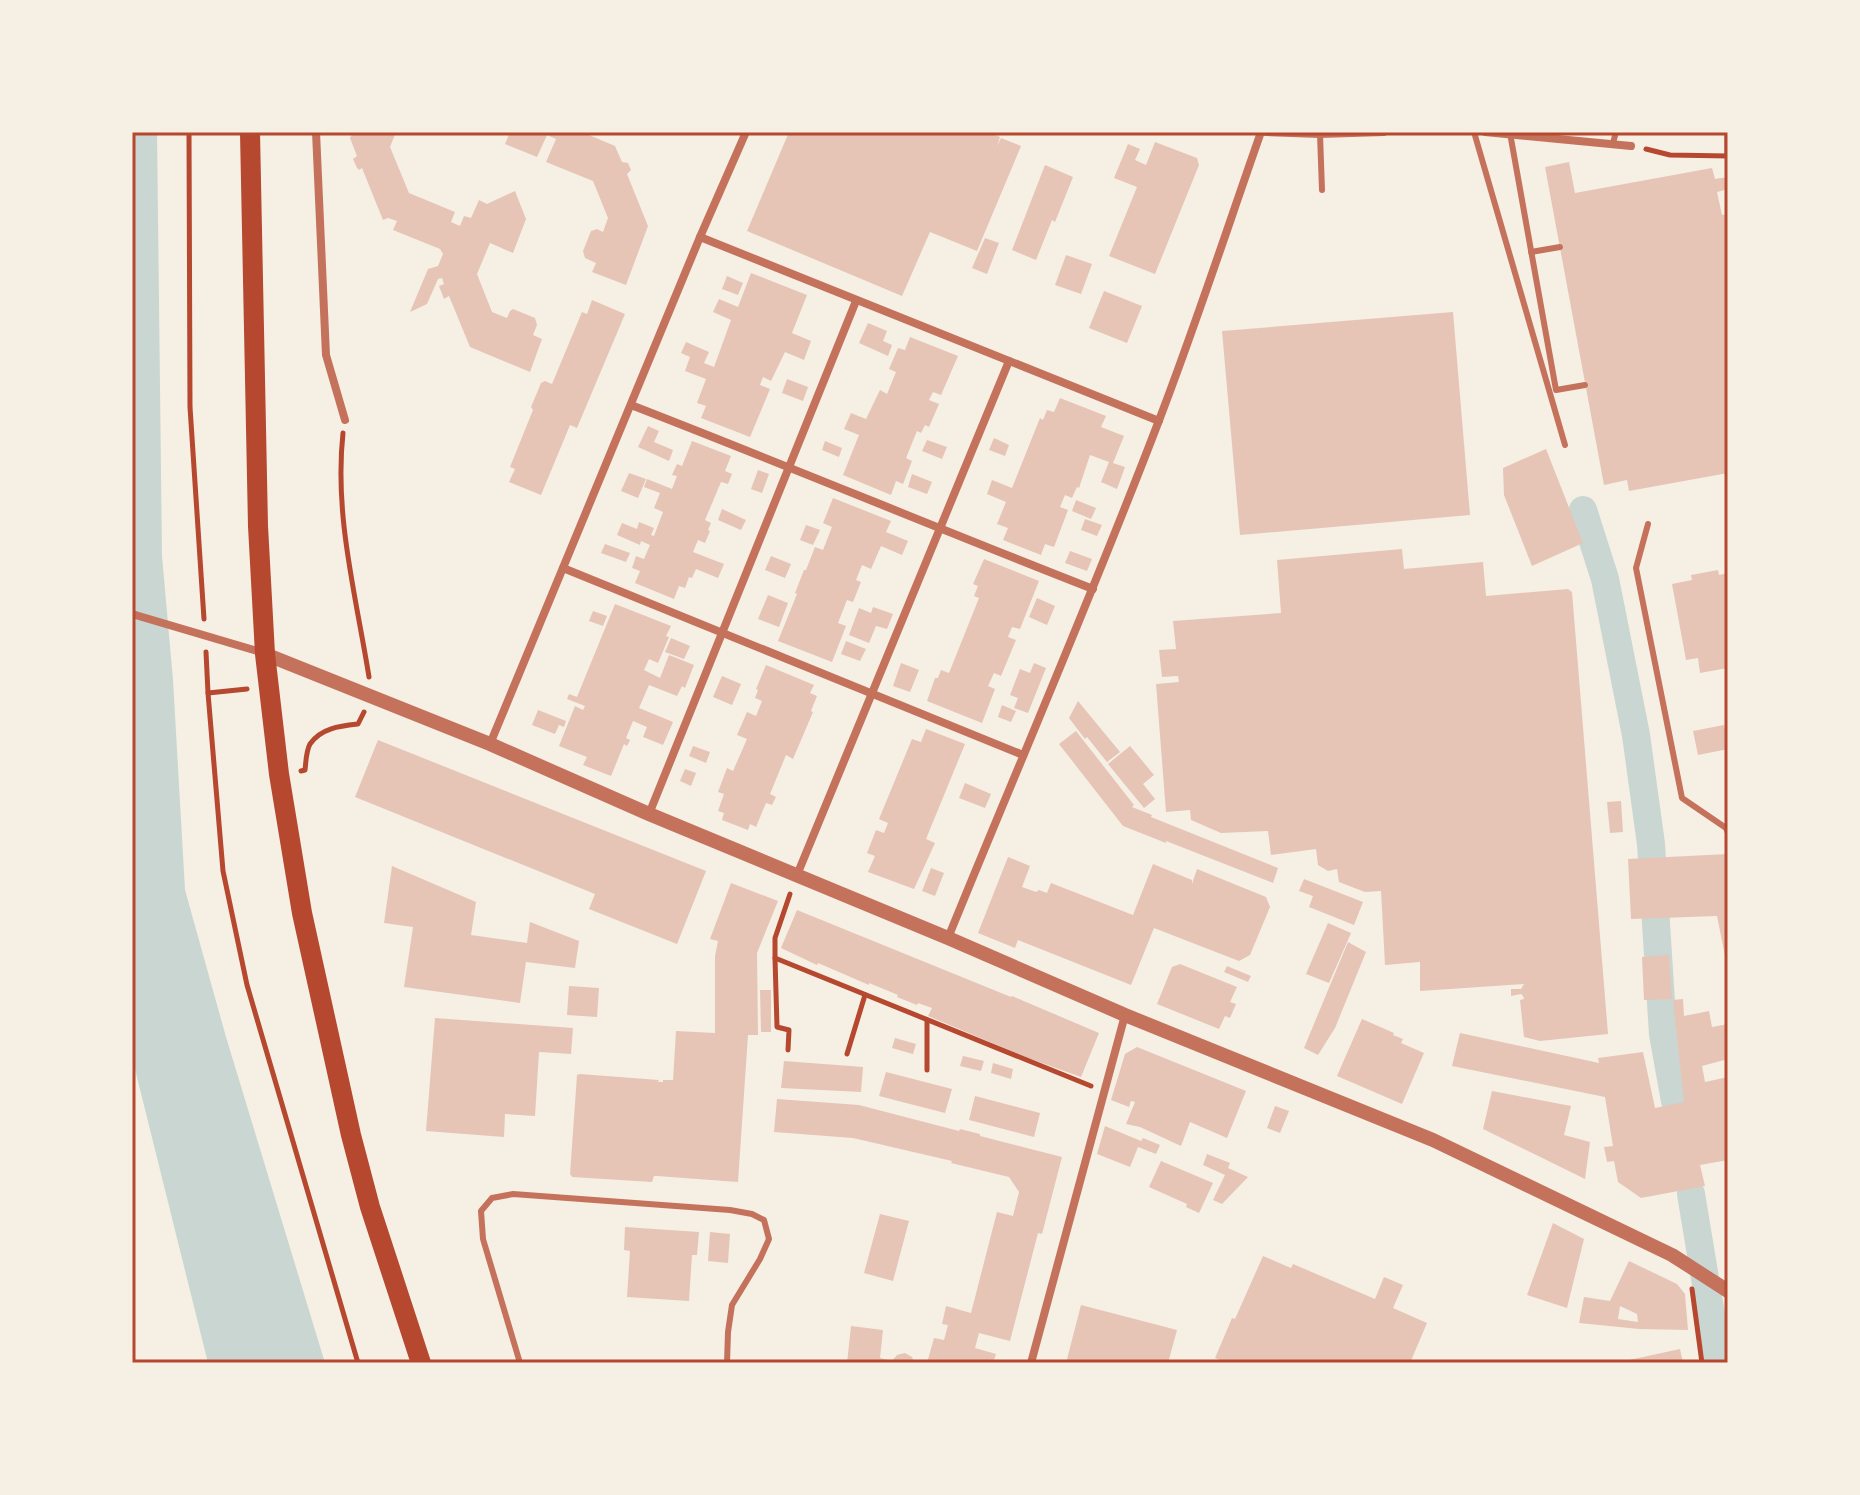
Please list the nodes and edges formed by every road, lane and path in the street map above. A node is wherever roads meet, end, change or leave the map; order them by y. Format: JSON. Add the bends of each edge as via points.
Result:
{"nodes":[{"id":1,"x":189,"y":132,"type":"edge"},
{"id":2,"x":250,"y":132,"type":"edge"},
{"id":3,"x":316,"y":132,"type":"edge"},
{"id":4,"x":746,"y":132,"type":"edge"},
{"id":5,"x":1264,"y":132,"type":"edge"},
{"id":6,"x":1384,"y":132,"type":"edge"},
{"id":7,"x":1474,"y":132,"type":"edge"},
{"id":8,"x":1485,"y":132,"type":"edge"},
{"id":9,"x":1616,"y":132,"type":"edge"},
{"id":10,"x":1727,"y":132,"type":"edge"},
{"id":11,"x":1510,"y":133,"type":"edge"},
{"id":12,"x":1320,"y":134,"type":"junction"},
{"id":13,"x":1613,"y":143,"type":"junction"},
{"id":14,"x":1631,"y":146,"type":"joint"},
{"id":15,"x":1728,"y":156,"type":"edge"},
{"id":16,"x":1322,"y":190,"type":"dead end"},
{"id":17,"x":700,"y":237,"type":"junction"},
{"id":18,"x":1560,"y":247,"type":"dead end"},
{"id":19,"x":1531,"y":252,"type":"junction"},
{"id":20,"x":856,"y":301,"type":"junction"},
{"id":21,"x":1009,"y":361,"type":"junction"},
{"id":22,"x":1585,"y":385,"type":"dead end"},
{"id":23,"x":631,"y":405,"type":"junction"},
{"id":24,"x":345,"y":420,"type":"joint"},
{"id":25,"x":1159,"y":421,"type":"junction"},
{"id":26,"x":1565,"y":445,"type":"dead end"},
{"id":27,"x":790,"y":466,"type":"junction"},
{"id":28,"x":1648,"y":524,"type":"dead end"},
{"id":29,"x":939,"y":529,"type":"junction"},
{"id":30,"x":563,"y":568,"type":"junction"},
{"id":31,"x":1093,"y":589,"type":"junction"},
{"id":32,"x":132,"y":614,"type":"edge"},
{"id":33,"x":204,"y":629,"type":"dead end"},
{"id":34,"x":722,"y":634,"type":"junction"},
{"id":35,"x":208,"y":641,"type":"junction"},
{"id":36,"x":265,"y":654,"type":"junction"},
{"id":37,"x":268,"y":686,"type":"junction"},
{"id":38,"x":208,"y":693,"type":"junction"},
{"id":39,"x":872,"y":694,"type":"junction"},
{"id":40,"x":372,"y":696,"type":"junction"},
{"id":41,"x":490,"y":744,"type":"junction"},
{"id":42,"x":1023,"y":755,"type":"junction"},
{"id":43,"x":649,"y":814,"type":"junction"},
{"id":44,"x":1728,"y":833,"type":"edge"},
{"id":45,"x":797,"y":875,"type":"junction"},
{"id":46,"x":948,"y":938,"type":"junction"},
{"id":47,"x":775,"y":958,"type":"junction"},
{"id":48,"x":865,"y":995,"type":"junction"},
{"id":49,"x":1125,"y":1015,"type":"junction"},
{"id":50,"x":927,"y":1020,"type":"junction"},
{"id":51,"x":788,"y":1050,"type":"dead end"},
{"id":52,"x":847,"y":1054,"type":"dead end"},
{"id":53,"x":927,"y":1070,"type":"dead end"},
{"id":54,"x":1104,"y":1092,"type":"junction"},
{"id":55,"x":1725,"y":1290,"type":"edge"},
{"id":56,"x":1692,"y":1296,"type":"dead end"},
{"id":57,"x":358,"y":1363,"type":"edge"},
{"id":58,"x":421,"y":1363,"type":"edge"},
{"id":59,"x":520,"y":1363,"type":"edge"},
{"id":60,"x":727,"y":1363,"type":"edge"},
{"id":61,"x":1031,"y":1363,"type":"edge"},
{"id":62,"x":1702,"y":1363,"type":"edge"}],
"edges":[{"from":1,"to":33,"type":"path","via":[[190,407]]},
{"from":2,"to":36,"type":"main road"},
{"from":3,"to":24,"type":"street","via":[[326,355]]},
{"from":4,"to":17,"type":"street"},
{"from":5,"to":12,"type":"street"},
{"from":5,"to":25,"type":"street"},
{"from":6,"to":12,"type":"street"},
{"from":7,"to":26,"type":"lane"},
{"from":8,"to":11,"type":"street"},
{"from":9,"to":13,"type":"lane"},
{"from":10,"to":15,"type":"path"},
{"from":11,"to":13,"type":"street"},
{"from":11,"to":19,"type":"lane"},
{"from":12,"to":16,"type":"lane"},
{"from":13,"to":14,"type":"street"},
{"from":14,"to":15,"type":"path","via":[[1670,155]]},
{"from":17,"to":20,"type":"street"},
{"from":17,"to":23,"type":"street"},
{"from":18,"to":19,"type":"lane"},
{"from":19,"to":22,"type":"lane","via":[[1556,390]]},
{"from":20,"to":21,"type":"street"},
{"from":20,"to":27,"type":"street"},
{"from":21,"to":25,"type":"street"},
{"from":21,"to":29,"type":"street"},
{"from":23,"to":27,"type":"street"},
{"from":23,"to":30,"type":"street"},
{"from":24,"to":40,"type":"path","via":[[340,459],[344,531]]},
{"from":25,"to":31,"type":"street"},
{"from":27,"to":29,"type":"street"},
{"from":27,"to":34,"type":"street"},
{"from":28,"to":44,"type":"lane","via":[[1636,568],[1682,798]]},
{"from":29,"to":31,"type":"street"},
{"from":29,"to":39,"type":"street"},
{"from":30,"to":34,"type":"street"},
{"from":30,"to":41,"type":"street"},
{"from":31,"to":42,"type":"street"},
{"from":32,"to":35,"type":"street"},
{"from":34,"to":39,"type":"street"},
{"from":34,"to":43,"type":"street"},
{"from":35,"to":36,"type":"street"},
{"from":35,"to":38,"type":"path"},
{"from":36,"to":37,"type":"main road"},
{"from":36,"to":40,"type":"street"},
{"from":37,"to":38,"type":"path"},
{"from":37,"to":58,"type":"main road","via":[[302,913],[334,1061],[370,1207]]},
{"from":38,"to":57,"type":"path","via":[[223,871],[247,985]]},
{"from":39,"to":42,"type":"street"},
{"from":39,"to":45,"type":"street"},
{"from":40,"to":41,"type":"street"},
{"from":41,"to":43,"type":"street"},
{"from":42,"to":46,"type":"street"},
{"from":43,"to":45,"type":"street"},
{"from":45,"to":46,"type":"street"},
{"from":45,"to":47,"type":"path","via":[[775,938]]},
{"from":46,"to":49,"type":"street"},
{"from":47,"to":48,"type":"path"},
{"from":47,"to":51,"type":"path","via":[[777,1027],[789,1030]]},
{"from":48,"to":50,"type":"path"},
{"from":48,"to":52,"type":"path"},
{"from":49,"to":54,"type":"street"},
{"from":49,"to":55,"type":"street","via":[[1433,1140],[1672,1255]]},
{"from":50,"to":53,"type":"path"},
{"from":50,"to":54,"type":"path"},
{"from":54,"to":61,"type":"street"},
{"from":56,"to":62,"type":"path"},
{"from":59,"to":60,"type":"lane","via":[[483,1239],[481,1211],[492,1198],[513,1194],[730,1210],[764,1220],[769,1239],[732,1305]]}]}
